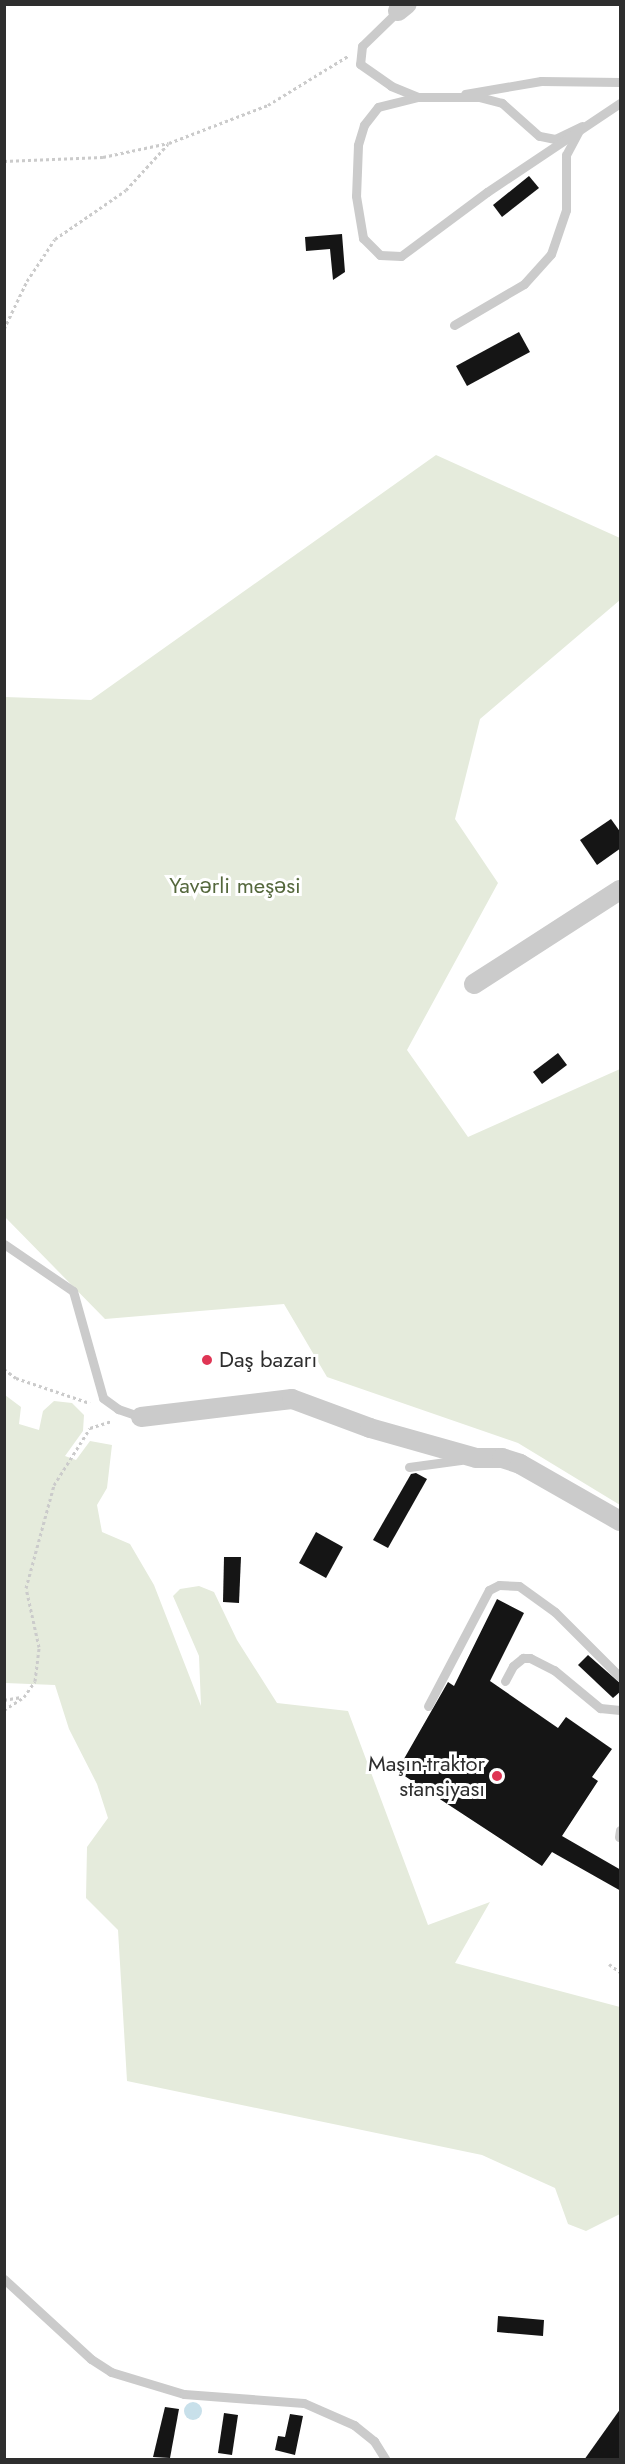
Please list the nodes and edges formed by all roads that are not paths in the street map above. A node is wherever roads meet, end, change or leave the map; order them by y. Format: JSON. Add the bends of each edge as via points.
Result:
{"nodes":[{"id":1,"x":402,"y":8,"type":"edge"},
{"id":2,"x":621,"y":82,"type":"edge"},
{"id":3,"x":418,"y":97,"type":"junction"},
{"id":4,"x":621,"y":103,"type":"edge"},
{"id":5,"x":582,"y":126,"type":"junction"},
{"id":6,"x":454,"y":324,"type":"dead end"},
{"id":7,"x":621,"y":890,"type":"edge"},
{"id":8,"x":474,"y":984,"type":"dead end"},
{"id":9,"x":4,"y":1244,"type":"edge"},
{"id":10,"x":141,"y":1417,"type":"joint"},
{"id":11,"x":476,"y":1458,"type":"junction"},
{"id":12,"x":409,"y":1467,"type":"dead end"},
{"id":13,"x":621,"y":1521,"type":"edge"},
{"id":14,"x":621,"y":1677,"type":"edge"},
{"id":15,"x":505,"y":1681,"type":"dead end"},
{"id":16,"x":428,"y":1706,"type":"dead end"},
{"id":17,"x":621,"y":1710,"type":"edge"},
{"id":18,"x":4,"y":2279,"type":"edge"},
{"id":19,"x":386,"y":2460,"type":"edge"}],
"edges":[{"from":1,"to":3,"type":"lane","via":[[362,46],[360,64],[391,86]]},
{"from":2,"to":3,"type":"lane","via":[[540,81]]},
{"from":3,"to":5,"type":"lane","via":[[480,98],[502,103],[538,136],[555,139]]},
{"from":3,"to":5,"type":"lane","via":[[378,107],[364,125],[358,146],[358,219],[363,238],[380,255],[401,256]]},
{"from":4,"to":5,"type":"lane"},
{"from":5,"to":6,"type":"lane","via":[[566,155],[566,210],[551,254],[525,284]]},
{"from":7,"to":8,"type":"street"},
{"from":9,"to":10,"type":"lane","via":[[73,1292],[104,1398],[118,1409]]},
{"from":10,"to":11,"type":"street","via":[[292,1399],[370,1428]]},
{"from":11,"to":12,"type":"lane"},
{"from":11,"to":13,"type":"street","via":[[502,1458],[537,1471]]},
{"from":14,"to":16,"type":"lane","via":[[555,1612],[519,1586],[499,1585],[489,1590]]},
{"from":15,"to":17,"type":"lane","via":[[513,1666],[530,1658],[554,1670],[600,1708]]},
{"from":18,"to":19,"type":"lane","via":[[91,2359],[111,2372],[184,2394],[304,2403],[354,2425],[374,2441]]}]}
